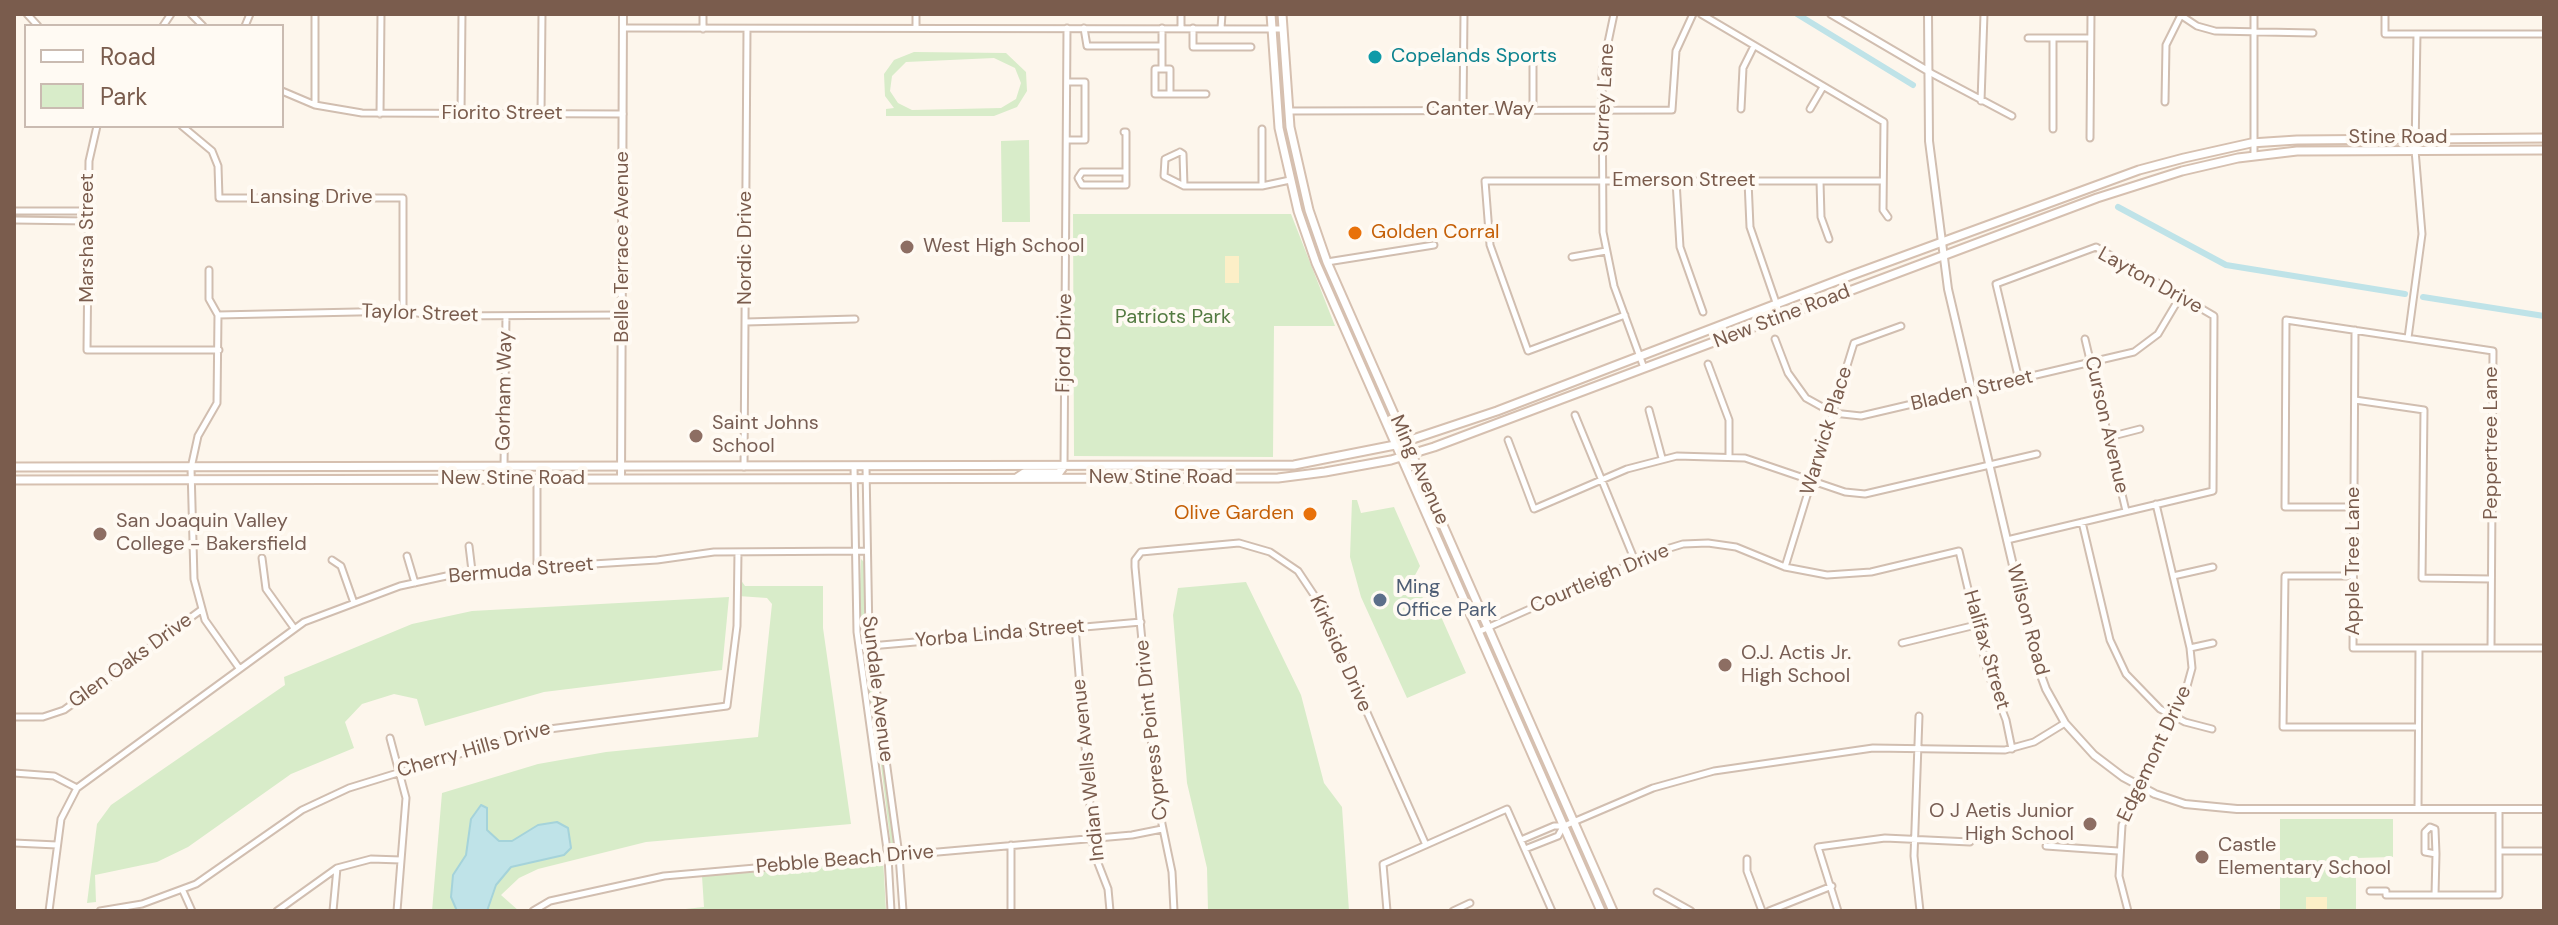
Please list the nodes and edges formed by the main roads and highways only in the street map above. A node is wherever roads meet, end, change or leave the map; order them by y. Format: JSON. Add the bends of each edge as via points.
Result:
{"nodes":[{"id":1,"x":1271,"y":14,"type":"edge"},
{"id":2,"x":1282,"y":14,"type":"edge"},
{"id":3,"x":1274,"y":77,"type":"junction"},
{"id":4,"x":1288,"y":111,"type":"junction"},
{"id":5,"x":1278,"y":116,"type":"junction"},
{"id":6,"x":2544,"y":138,"type":"edge"},
{"id":7,"x":2251,"y":143,"type":"joint"},
{"id":8,"x":1294,"y":146,"type":"junction"},
{"id":9,"x":2544,"y":150,"type":"edge"},
{"id":10,"x":2254,"y":156,"type":"joint"},
{"id":11,"x":1298,"y":211,"type":"junction"},
{"id":12,"x":1327,"y":262,"type":"junction"},
{"id":13,"x":1407,"y":441,"type":"junction"},
{"id":14,"x":1395,"y":445,"type":"junction"},
{"id":15,"x":1412,"y":454,"type":"junction"},
{"id":16,"x":1401,"y":457,"type":"junction"},
{"id":17,"x":1064,"y":466,"type":"junction"},
{"id":18,"x":1104,"y":466,"type":"junction"},
{"id":19,"x":14,"y":467,"type":"edge"},
{"id":20,"x":73,"y":467,"type":"junction"},
{"id":21,"x":1016,"y":478,"type":"junction"},
{"id":22,"x":1072,"y":478,"type":"junction"},
{"id":23,"x":14,"y":480,"type":"edge"},
{"id":24,"x":72,"y":480,"type":"junction"},
{"id":25,"x":1601,"y":911,"type":"edge"},
{"id":26,"x":1613,"y":911,"type":"edge"}],
"edges":[{"from":1,"to":3,"type":"main road","name":"Ming Avenue"},
{"from":2,"to":4,"type":"main road","name":"Ming Avenue"},
{"from":3,"to":4,"type":"main road"},
{"from":3,"to":5,"type":"main road","name":"Ming Avenue"},
{"from":4,"to":8,"type":"main road","name":"Ming Avenue"},
{"from":5,"to":8,"type":"main road"},
{"from":5,"to":11,"type":"main road","name":"Ming Avenue"},
{"from":6,"to":7,"type":"main road","name":"Stine Road"},
{"from":7,"to":13,"type":"main road","name":"New Stine Road","via":[[2139,170]]},
{"from":8,"to":12,"type":"main road","name":"Ming Avenue"},
{"from":9,"to":10,"type":"main road","name":"Stine Road","via":[[2332,150]]},
{"from":10,"to":15,"type":"main road","name":"New Stine Road","via":[[2138,184]]},
{"from":11,"to":12,"type":"main road","via":[[1319,257]]},
{"from":11,"to":14,"type":"main road","name":"Ming Avenue","via":[[1323,282]]},
{"from":12,"to":13,"type":"main road","name":"Ming Avenue"},
{"from":13,"to":14,"type":"main road","name":"New Stine Road"},
{"from":13,"to":15,"type":"main road","name":"Ming Avenue"},
{"from":14,"to":16,"type":"main road","name":"Ming Avenue"},
{"from":14,"to":18,"type":"main road","name":"New Stine Road","via":[[1278,467]]},
{"from":15,"to":16,"type":"main road","name":"New Stine Road"},
{"from":15,"to":26,"type":"main road","name":"Ming Avenue"},
{"from":16,"to":22,"type":"main road","name":"New Stine Road","via":[[1278,478]]},
{"from":16,"to":25,"type":"main road","name":"Ming Avenue"},
{"from":17,"to":18,"type":"main road","name":"New Stine Road"},
{"from":17,"to":20,"type":"main road","name":"New Stine Road"},
{"from":17,"to":21,"type":"main road","via":[[1059,473],[1024,473]]},
{"from":18,"to":22,"type":"main road"},
{"from":19,"to":20,"type":"main road","name":"New Stine Road"},
{"from":20,"to":24,"type":"main road"},
{"from":21,"to":22,"type":"main road","name":"New Stine Road"},
{"from":21,"to":24,"type":"main road","name":"New Stine Road"},
{"from":23,"to":24,"type":"main road","name":"New Stine Road"}]}
